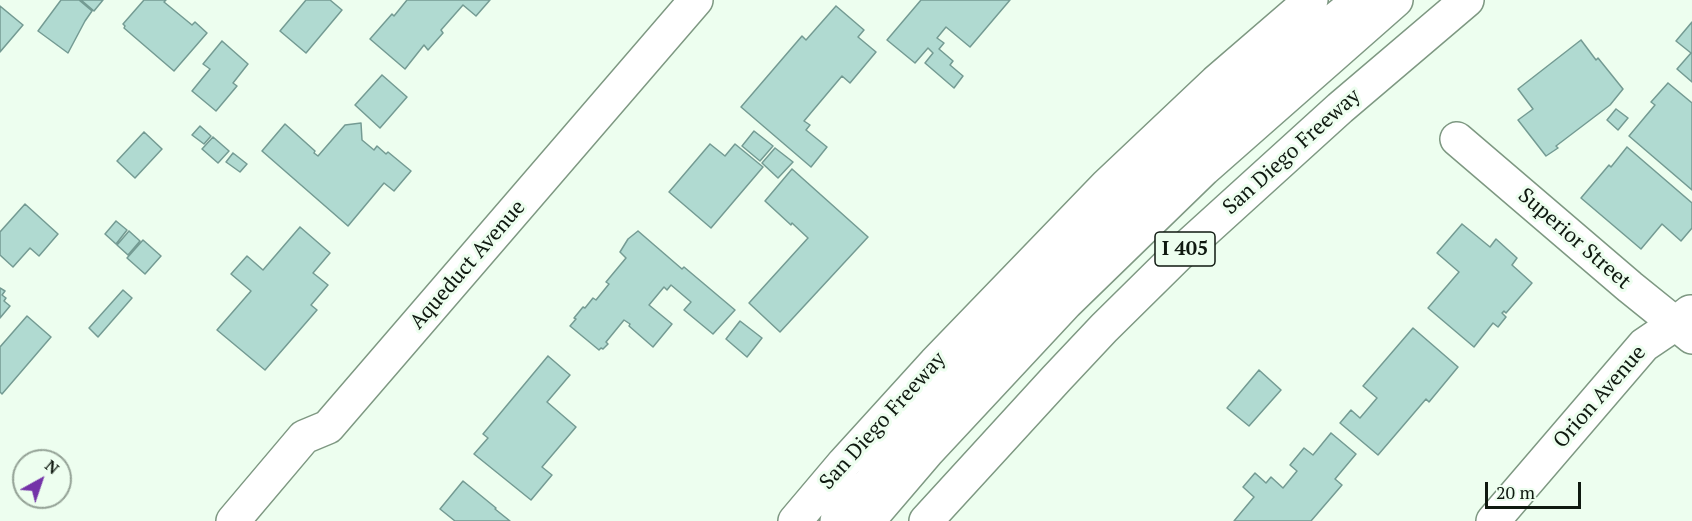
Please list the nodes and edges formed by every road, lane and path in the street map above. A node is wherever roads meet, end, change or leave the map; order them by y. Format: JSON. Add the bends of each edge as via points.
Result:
{"nodes":[{"id":1,"x":696,"y":0,"type":"edge"},
{"id":2,"x":1311,"y":0,"type":"edge"},
{"id":3,"x":1359,"y":0,"type":"edge"},
{"id":4,"x":1396,"y":0,"type":"edge"},
{"id":5,"x":1467,"y":0,"type":"edge"},
{"id":6,"x":1457,"y":139,"type":"dead end"},
{"id":7,"x":1686,"y":324,"type":"edge"},
{"id":8,"x":233,"y":521,"type":"edge"},
{"id":9,"x":795,"y":521,"type":"edge"},
{"id":10,"x":837,"y":521,"type":"edge"},
{"id":11,"x":868,"y":521,"type":"edge"},
{"id":12,"x":926,"y":521,"type":"edge"},
{"id":13,"x":1493,"y":521,"type":"edge"}],
"edges":[{"from":1,"to":8,"type":"main road","name":"Aqueduct Avenue","via":[[328,427],[304,437]]},
{"from":2,"to":9,"type":"main road","name":"San Diego Freeway","via":[[1216,82],[1099,193],[935,363]]},
{"from":3,"to":10,"type":"main road","via":[[1197,143],[1087,249],[992,345]]},
{"from":4,"to":11,"type":"main road","via":[[1204,169],[1066,303]]},
{"from":5,"to":12,"type":"main road","name":"San Diego Freeway","number":"I 405","via":[[1340,108],[1178,255],[1104,328]]},
{"from":6,"to":7,"type":"main road","name":"Superior Street"},
{"from":7,"to":13,"type":"main road","name":"Orion Avenue","via":[[1644,345]]}]}
